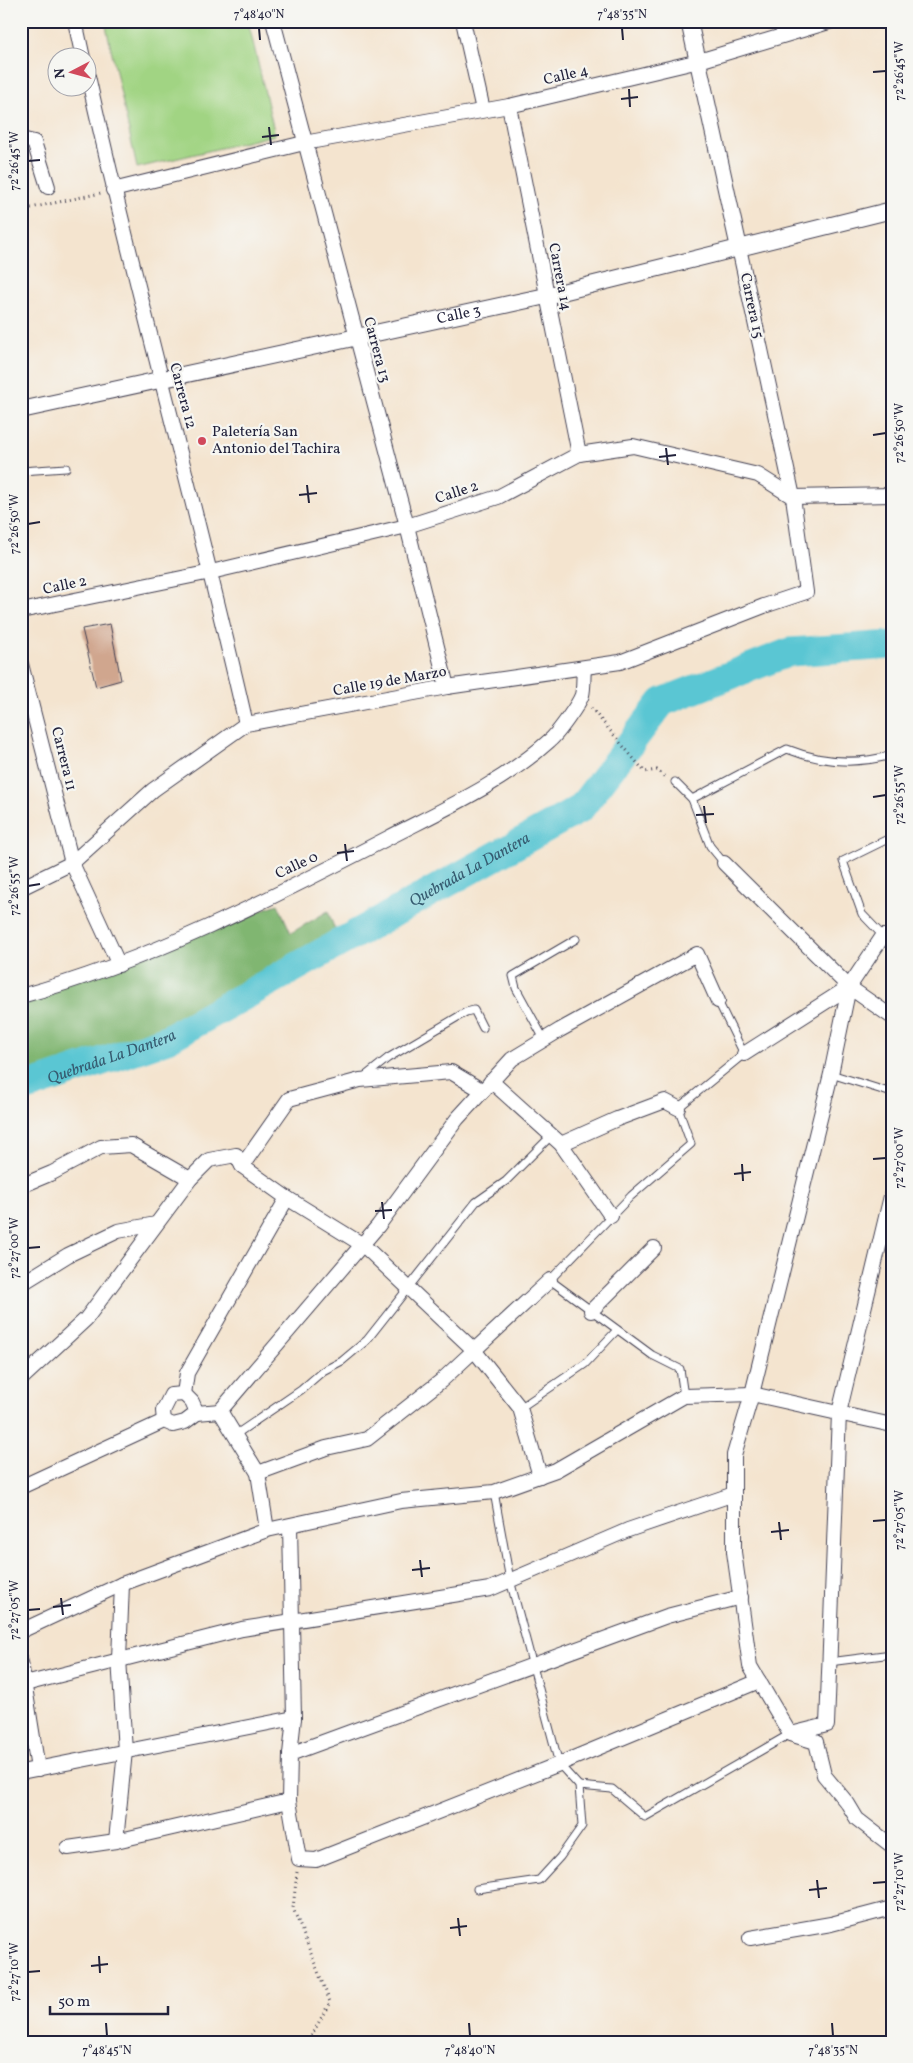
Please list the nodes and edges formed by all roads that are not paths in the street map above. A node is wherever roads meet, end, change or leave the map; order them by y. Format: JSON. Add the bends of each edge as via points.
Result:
{"nodes":[{"id":1,"x":76,"y":21,"type":"edge"},
{"id":2,"x":273,"y":21,"type":"edge"},
{"id":3,"x":463,"y":21,"type":"edge"},
{"id":4,"x":689,"y":21,"type":"edge"},
{"id":5,"x":832,"y":21,"type":"edge"},
{"id":6,"x":82,"y":48,"type":"edge"},
{"id":7,"x":699,"y":61,"type":"junction"},
{"id":8,"x":93,"y":98,"type":"edge"},
{"id":9,"x":509,"y":106,"type":"junction"},
{"id":10,"x":483,"y":110,"type":"junction"},
{"id":11,"x":21,"y":139,"type":"edge"},
{"id":12,"x":304,"y":143,"type":"junction"},
{"id":13,"x":48,"y":187,"type":"dead end"},
{"id":14,"x":113,"y":190,"type":"junction"},
{"id":15,"x":892,"y":210,"type":"edge"},
{"id":16,"x":739,"y":248,"type":"junction"},
{"id":17,"x":546,"y":296,"type":"junction"},
{"id":18,"x":355,"y":338,"type":"junction"},
{"id":19,"x":161,"y":379,"type":"junction"},
{"id":20,"x":21,"y":410,"type":"edge"},
{"id":21,"x":579,"y":454,"type":"junction"},
{"id":22,"x":66,"y":468,"type":"dead end"},
{"id":23,"x":21,"y":471,"type":"edge"},
{"id":24,"x":892,"y":495,"type":"edge"},
{"id":25,"x":793,"y":497,"type":"junction"},
{"id":26,"x":407,"y":526,"type":"junction"},
{"id":27,"x":212,"y":572,"type":"junction"},
{"id":28,"x":806,"y":592,"type":"joint"},
{"id":29,"x":21,"y":612,"type":"edge"},
{"id":30,"x":21,"y":664,"type":"edge"},
{"id":31,"x":584,"y":669,"type":"junction"},
{"id":32,"x":447,"y":688,"type":"junction"},
{"id":33,"x":246,"y":724,"type":"junction"},
{"id":34,"x":892,"y":755,"type":"edge"},
{"id":35,"x":675,"y":782,"type":"road end"},
{"id":36,"x":692,"y":799,"type":"junction"},
{"id":37,"x":892,"y":837,"type":"edge"},
{"id":38,"x":724,"y":862,"type":"joint"},
{"id":39,"x":72,"y":863,"type":"junction"},
{"id":40,"x":21,"y":888,"type":"edge"},
{"id":41,"x":887,"y":936,"type":"edge"},
{"id":42,"x":576,"y":938,"type":"dead end"},
{"id":43,"x":119,"y":965,"type":"junction"},
{"id":44,"x":849,"y":987,"type":"junction"},
{"id":45,"x":21,"y":996,"type":"edge"},
{"id":46,"x":718,"y":1000,"type":"joint"},
{"id":47,"x":892,"y":1017,"type":"edge"},
{"id":48,"x":483,"y":1028,"type":"dead end"},
{"id":49,"x":544,"y":1039,"type":"junction"},
{"id":50,"x":744,"y":1054,"type":"junction"},
{"id":51,"x":830,"y":1074,"type":"junction"},
{"id":52,"x":360,"y":1080,"type":"junction"},
{"id":53,"x":487,"y":1086,"type":"junction"},
{"id":54,"x":892,"y":1093,"type":"edge"},
{"id":55,"x":678,"y":1108,"type":"junction"},
{"id":56,"x":556,"y":1140,"type":"junction"},
{"id":57,"x":242,"y":1166,"type":"junction"},
{"id":58,"x":190,"y":1179,"type":"junction"},
{"id":59,"x":21,"y":1186,"type":"edge"},
{"id":60,"x":892,"y":1192,"type":"edge"},
{"id":61,"x":287,"y":1198,"type":"junction"},
{"id":62,"x":612,"y":1216,"type":"junction"},
{"id":63,"x":156,"y":1224,"type":"junction"},
{"id":64,"x":363,"y":1245,"type":"junction"},
{"id":65,"x":654,"y":1248,"type":"dead end"},
{"id":66,"x":550,"y":1280,"type":"junction"},
{"id":67,"x":21,"y":1284,"type":"edge"},
{"id":68,"x":407,"y":1287,"type":"junction"},
{"id":69,"x":591,"y":1311,"type":"junction"},
{"id":70,"x":617,"y":1330,"type":"junction"},
{"id":71,"x":474,"y":1350,"type":"junction"},
{"id":72,"x":21,"y":1379,"type":"edge"},
{"id":73,"x":184,"y":1394,"type":"junction"},
{"id":74,"x":752,"y":1394,"type":"junction"},
{"id":75,"x":684,"y":1396,"type":"junction"},
{"id":76,"x":520,"y":1408,"type":"junction"},
{"id":77,"x":220,"y":1411,"type":"junction"},
{"id":78,"x":196,"y":1413,"type":"junction"},
{"id":79,"x":839,"y":1413,"type":"junction"},
{"id":80,"x":164,"y":1421,"type":"junction"},
{"id":81,"x":892,"y":1425,"type":"edge"},
{"id":82,"x":235,"y":1435,"type":"junction"},
{"id":83,"x":258,"y":1473,"type":"junction"},
{"id":84,"x":540,"y":1476,"type":"junction"},
{"id":85,"x":21,"y":1487,"type":"edge"},
{"id":86,"x":494,"y":1492,"type":"junction"},
{"id":87,"x":734,"y":1494,"type":"junction"},
{"id":88,"x":290,"y":1526,"type":"junction"},
{"id":89,"x":267,"y":1530,"type":"junction"},
{"id":90,"x":510,"y":1580,"type":"junction"},
{"id":91,"x":122,"y":1584,"type":"junction"},
{"id":92,"x":741,"y":1597,"type":"junction"},
{"id":93,"x":293,"y":1620,"type":"junction"},
{"id":94,"x":21,"y":1632,"type":"edge"},
{"id":95,"x":892,"y":1654,"type":"edge"},
{"id":96,"x":119,"y":1659,"type":"junction"},
{"id":97,"x":21,"y":1662,"type":"edge"},
{"id":98,"x":829,"y":1662,"type":"junction"},
{"id":99,"x":534,"y":1666,"type":"junction"},
{"id":100,"x":759,"y":1681,"type":"junction"},
{"id":101,"x":25,"y":1684,"type":"junction"},
{"id":102,"x":294,"y":1718,"type":"junction"},
{"id":103,"x":790,"y":1734,"type":"junction"},
{"id":104,"x":125,"y":1751,"type":"junction"},
{"id":105,"x":290,"y":1754,"type":"junction"},
{"id":106,"x":560,"y":1764,"type":"junction"},
{"id":107,"x":38,"y":1769,"type":"junction"},
{"id":108,"x":21,"y":1772,"type":"edge"},
{"id":109,"x":579,"y":1786,"type":"junction"},
{"id":110,"x":289,"y":1801,"type":"junction"},
{"id":111,"x":116,"y":1841,"type":"junction"},
{"id":112,"x":892,"y":1846,"type":"edge"},
{"id":113,"x":68,"y":1848,"type":"dead end"},
{"id":114,"x":477,"y":1890,"type":"dead end"},
{"id":115,"x":892,"y":1908,"type":"edge"},
{"id":116,"x":750,"y":1938,"type":"dead end"}],
"edges":[{"from":1,"to":6,"type":"street"},
{"from":2,"to":12,"type":"street","name":"Carrera 13"},
{"from":3,"to":10,"type":"street"},
{"from":4,"to":7,"type":"street","name":"Carrera 15"},
{"from":5,"to":7,"type":"street","name":"Calle 4"},
{"from":7,"to":9,"type":"street","name":"Calle 4"},
{"from":7,"to":16,"type":"street","name":"Carrera 15"},
{"from":8,"to":14,"type":"street","name":"Carrera 12"},
{"from":9,"to":10,"type":"street","name":"Calle 4"},
{"from":9,"to":17,"type":"street","name":"Carrera 14"},
{"from":10,"to":12,"type":"street","name":"Calle 4"},
{"from":11,"to":13,"type":"street","via":[[34,142]]},
{"from":12,"to":14,"type":"street","name":"Calle 4"},
{"from":12,"to":18,"type":"street","name":"Carrera 13"},
{"from":14,"to":19,"type":"street","name":"Carrera 12"},
{"from":15,"to":16,"type":"street","name":"Calle 3"},
{"from":16,"to":17,"type":"street","name":"Calle 3"},
{"from":16,"to":25,"type":"street","name":"Carrera 15"},
{"from":17,"to":18,"type":"street","name":"Calle 3"},
{"from":17,"to":21,"type":"street","name":"Carrera 14"},
{"from":18,"to":19,"type":"street","name":"Calle 3"},
{"from":18,"to":26,"type":"street","name":"Carrera 13"},
{"from":19,"to":20,"type":"street","name":"Calle 3"},
{"from":19,"to":27,"type":"street","name":"Carrera 12"},
{"from":21,"to":25,"type":"street","name":"Calle 2","via":[[632,446],[758,475]]},
{"from":21,"to":26,"type":"street","name":"Calle 2","via":[[498,497]]},
{"from":22,"to":23,"type":"lane"},
{"from":24,"to":25,"type":"street"},
{"from":25,"to":28,"type":"street","name":"Carrera 15"},
{"from":26,"to":27,"type":"street","name":"Calle 2"},
{"from":26,"to":32,"type":"street","name":"Carrera 13"},
{"from":27,"to":29,"type":"street","name":"Calle 2"},
{"from":27,"to":33,"type":"street","name":"Carrera 12"},
{"from":28,"to":31,"type":"street","name":"Calle 19 de Marzo","via":[[620,662]]},
{"from":30,"to":39,"type":"street","name":"Carrera 11"},
{"from":31,"to":32,"type":"street","name":"Calle 19 de Marzo"},
{"from":31,"to":43,"type":"street","name":"Calle 0","via":[[581,696],[551,740],[518,765],[461,800],[326,870]]},
{"from":32,"to":33,"type":"street","name":"Calle 19 de Marzo"},
{"from":33,"to":39,"type":"street","name":"Calle 19 de Marzo","via":[[153,790]]},
{"from":34,"to":36,"type":"lane","via":[[866,762],[811,758],[788,749]]},
{"from":35,"to":36,"type":"lane"},
{"from":36,"to":38,"type":"lane","via":[[710,846]]},
{"from":37,"to":41,"type":"lane","via":[[843,861],[862,914]]},
{"from":38,"to":44,"type":"street"},
{"from":39,"to":40,"type":"street","name":"Calle 19 de Marzo"},
{"from":39,"to":43,"type":"street","name":"Carrera 11"},
{"from":41,"to":44,"type":"street"},
{"from":42,"to":49,"type":"lane","via":[[513,976],[516,988]]},
{"from":43,"to":45,"type":"street","name":"Calle 0"},
{"from":44,"to":47,"type":"street"},
{"from":44,"to":50,"type":"street"},
{"from":44,"to":51,"type":"street"},
{"from":46,"to":49,"type":"street","via":[[697,954]]},
{"from":46,"to":50,"type":"lane"},
{"from":48,"to":52,"type":"lane","via":[[474,1010],[466,1012],[388,1058]]},
{"from":49,"to":53,"type":"street","via":[[512,1059]]},
{"from":50,"to":55,"type":"lane"},
{"from":51,"to":54,"type":"lane"},
{"from":51,"to":74,"type":"street"},
{"from":52,"to":53,"type":"street","via":[[451,1072]]},
{"from":52,"to":57,"type":"street","via":[[289,1099]]},
{"from":53,"to":56,"type":"street"},
{"from":53,"to":64,"type":"street","via":[[457,1119]]},
{"from":55,"to":56,"type":"street","via":[[666,1101]]},
{"from":55,"to":62,"type":"lane","via":[[692,1144]]},
{"from":56,"to":62,"type":"street"},
{"from":56,"to":68,"type":"lane","via":[[476,1202]]},
{"from":57,"to":58,"type":"street","via":[[236,1155],[209,1160]]},
{"from":57,"to":61,"type":"street"},
{"from":58,"to":59,"type":"street","via":[[131,1146],[111,1146],[101,1147]]},
{"from":58,"to":63,"type":"street"},
{"from":60,"to":79,"type":"street"},
{"from":61,"to":64,"type":"street"},
{"from":61,"to":73,"type":"street","via":[[187,1373]]},
{"from":62,"to":66,"type":"lane"},
{"from":63,"to":67,"type":"street","via":[[118,1231],[68,1255]]},
{"from":63,"to":72,"type":"street","via":[[86,1319]]},
{"from":64,"to":68,"type":"street"},
{"from":64,"to":77,"type":"street"},
{"from":65,"to":69,"type":"street"},
{"from":66,"to":69,"type":"lane"},
{"from":66,"to":71,"type":"street"},
{"from":68,"to":71,"type":"street"},
{"from":68,"to":82,"type":"lane","via":[[367,1340]]},
{"from":69,"to":70,"type":"lane"},
{"from":70,"to":75,"type":"lane","via":[[652,1355],[680,1369]]},
{"from":70,"to":76,"type":"lane","via":[[585,1364]]},
{"from":71,"to":76,"type":"street"},
{"from":71,"to":83,"type":"street","via":[[367,1438],[326,1448]]},
{"from":73,"to":78,"type":"street"},
{"from":73,"to":80,"type":"street","via":[[171,1396],[163,1412]]},
{"from":74,"to":75,"type":"street"},
{"from":74,"to":79,"type":"street"},
{"from":74,"to":87,"type":"street","via":[[734,1456]]},
{"from":75,"to":84,"type":"street","via":[[556,1470]]},
{"from":76,"to":84,"type":"street"},
{"from":77,"to":78,"type":"street"},
{"from":77,"to":82,"type":"street"},
{"from":78,"to":80,"type":"street","via":[[173,1426]]},
{"from":79,"to":81,"type":"street"},
{"from":79,"to":98,"type":"street"},
{"from":80,"to":85,"type":"street"},
{"from":82,"to":83,"type":"street"},
{"from":83,"to":89,"type":"street"},
{"from":84,"to":86,"type":"street"},
{"from":86,"to":88,"type":"street","via":[[401,1501]]},
{"from":86,"to":90,"type":"lane"},
{"from":87,"to":90,"type":"street","via":[[628,1530]]},
{"from":87,"to":92,"type":"street","via":[[734,1552]]},
{"from":88,"to":89,"type":"street"},
{"from":88,"to":93,"type":"street"},
{"from":89,"to":91,"type":"street"},
{"from":90,"to":93,"type":"street","via":[[490,1589]]},
{"from":90,"to":99,"type":"lane"},
{"from":91,"to":94,"type":"street"},
{"from":91,"to":96,"type":"street"},
{"from":92,"to":99,"type":"street","via":[[667,1616]]},
{"from":92,"to":100,"type":"street","via":[[750,1666]]},
{"from":93,"to":96,"type":"street"},
{"from":93,"to":102,"type":"street"},
{"from":95,"to":98,"type":"lane"},
{"from":96,"to":101,"type":"street"},
{"from":96,"to":104,"type":"street"},
{"from":97,"to":101,"type":"street"},
{"from":98,"to":103,"type":"street","via":[[827,1725]]},
{"from":99,"to":105,"type":"street"},
{"from":99,"to":106,"type":"lane"},
{"from":100,"to":103,"type":"street"},
{"from":100,"to":106,"type":"street"},
{"from":101,"to":107,"type":"street"},
{"from":102,"to":104,"type":"street"},
{"from":102,"to":105,"type":"street"},
{"from":103,"to":109,"type":"lane","via":[[645,1816],[612,1789]]},
{"from":103,"to":112,"type":"street","via":[[816,1742],[824,1775],[857,1819]]},
{"from":104,"to":107,"type":"street"},
{"from":104,"to":111,"type":"street"},
{"from":105,"to":110,"type":"street"},
{"from":106,"to":109,"type":"lane"},
{"from":106,"to":110,"type":"street","via":[[316,1860],[299,1859]]},
{"from":107,"to":108,"type":"street"},
{"from":109,"to":114,"type":"lane","via":[[582,1826],[540,1880]]},
{"from":110,"to":111,"type":"street"},
{"from":111,"to":113,"type":"street"},
{"from":115,"to":116,"type":"street","via":[[831,1924]]}]}
